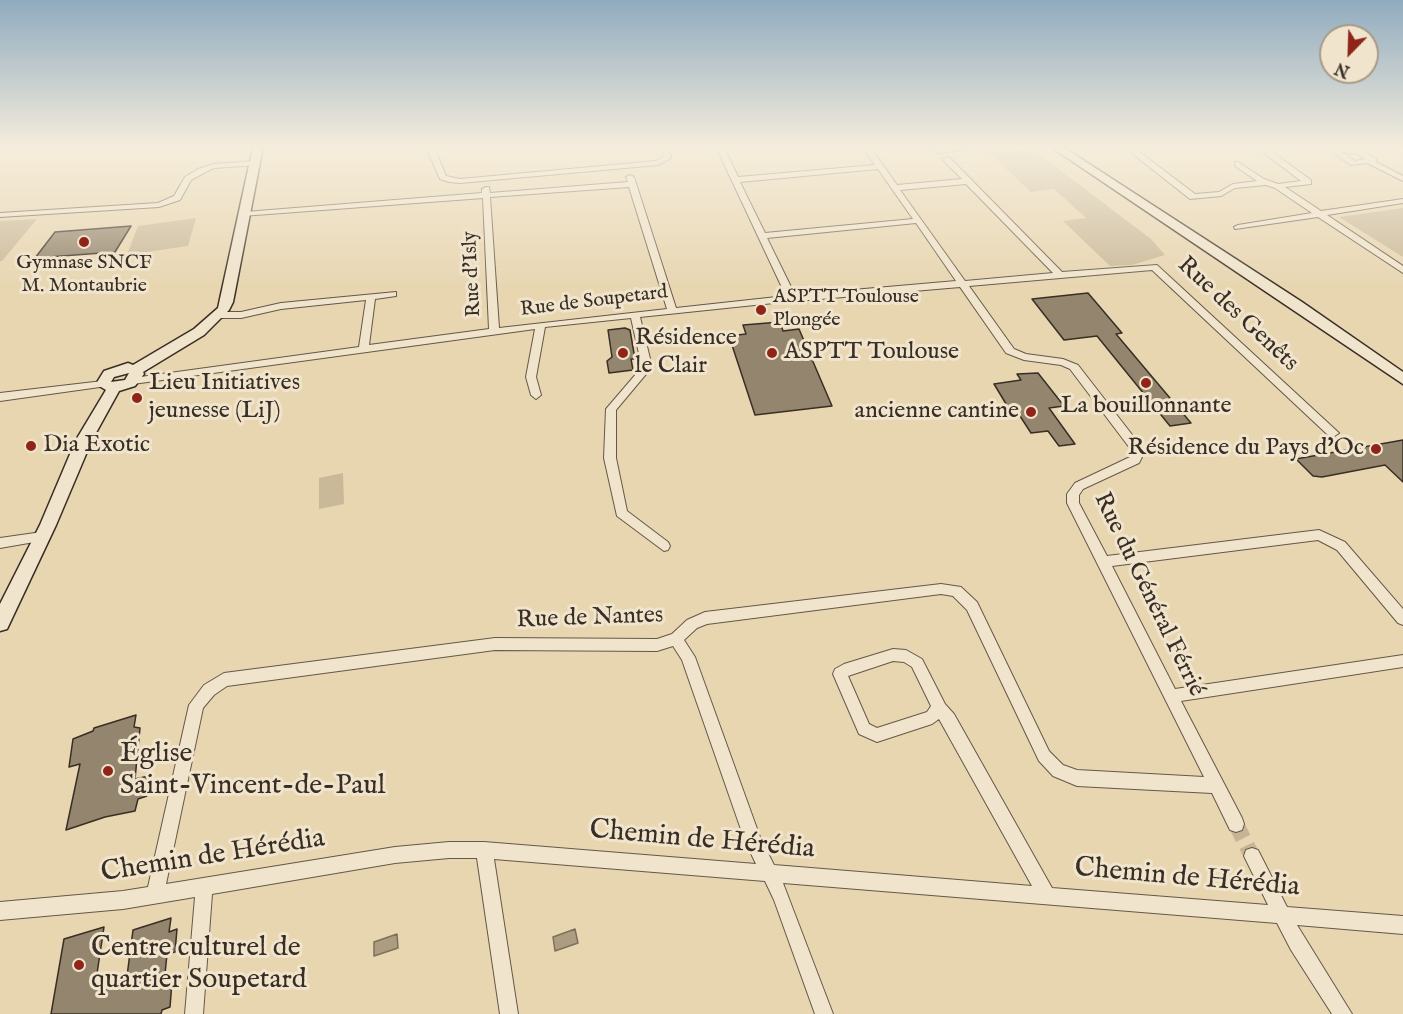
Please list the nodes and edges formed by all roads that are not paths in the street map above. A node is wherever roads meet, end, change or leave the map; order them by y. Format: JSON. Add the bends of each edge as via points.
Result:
{"nodes":[{"id":1,"x":179,"y":194,"type":"edge"},
{"id":2,"x":249,"y":194,"type":"edge"},
{"id":3,"x":496,"y":194,"type":"edge"},
{"id":4,"x":635,"y":194,"type":"edge"},
{"id":5,"x":742,"y":194,"type":"edge"},
{"id":6,"x":899,"y":194,"type":"edge"},
{"id":7,"x":982,"y":194,"type":"edge"},
{"id":8,"x":1128,"y":194,"type":"edge"},
{"id":9,"x":1143,"y":194,"type":"edge"},
{"id":10,"x":1189,"y":194,"type":"edge"},
{"id":11,"x":1218,"y":194,"type":"edge"},
{"id":12,"x":1290,"y":194,"type":"edge"},
{"id":13,"x":487,"y":195,"type":"junction"},
{"id":14,"x":1403,"y":201,"type":"edge"},
{"id":15,"x":245,"y":214,"type":"junction"},
{"id":16,"x":1318,"y":214,"type":"junction"},
{"id":17,"x":0,"y":215,"type":"edge"},
{"id":18,"x":916,"y":221,"type":"junction"},
{"id":19,"x":1238,"y":228,"type":"dead end"},
{"id":20,"x":762,"y":236,"type":"junction"},
{"id":21,"x":1403,"y":270,"type":"edge"},
{"id":22,"x":1061,"y":276,"type":"junction"},
{"id":23,"x":963,"y":284,"type":"junction"},
{"id":24,"x":393,"y":294,"type":"dead end"},
{"id":25,"x":371,"y":297,"type":"junction"},
{"id":26,"x":792,"y":299,"type":"junction"},
{"id":27,"x":672,"y":311,"type":"junction"},
{"id":28,"x":219,"y":315,"type":"junction"},
{"id":29,"x":635,"y":315,"type":"junction"},
{"id":30,"x":541,"y":325,"type":"junction"},
{"id":31,"x":494,"y":332,"type":"junction"},
{"id":32,"x":364,"y":349,"type":"junction"},
{"id":33,"x":1403,"y":366,"type":"edge"},
{"id":34,"x":134,"y":375,"type":"junction"},
{"id":35,"x":1403,"y":379,"type":"edge"},
{"id":36,"x":109,"y":386,"type":"junction"},
{"id":37,"x":536,"y":395,"type":"dead end"},
{"id":38,"x":0,"y":397,"type":"edge"},
{"id":39,"x":1334,"y":433,"type":"dead end"},
{"id":40,"x":42,"y":537,"type":"junction"},
{"id":41,"x":0,"y":543,"type":"edge"},
{"id":42,"x":664,"y":546,"type":"dead end"},
{"id":43,"x":1103,"y":562,"type":"junction"},
{"id":44,"x":1403,"y":619,"type":"edge"},
{"id":45,"x":0,"y":623,"type":"edge"},
{"id":46,"x":676,"y":639,"type":"junction"},
{"id":47,"x":1403,"y":661,"type":"edge"},
{"id":48,"x":1170,"y":696,"type":"junction"},
{"id":49,"x":939,"y":708,"type":"junction"},
{"id":50,"x":1216,"y":785,"type":"junction"},
{"id":51,"x":1236,"y":824,"type":"tunnel mouth"},
{"id":52,"x":484,"y":850,"type":"junction"},
{"id":53,"x":1252,"y":856,"type":"tunnel mouth"},
{"id":54,"x":771,"y":874,"type":"junction"},
{"id":55,"x":204,"y":886,"type":"junction"},
{"id":56,"x":1046,"y":894,"type":"junction"},
{"id":57,"x":155,"y":895,"type":"junction"},
{"id":58,"x":0,"y":911,"type":"edge"},
{"id":59,"x":1282,"y":915,"type":"junction"},
{"id":60,"x":1403,"y":925,"type":"edge"},
{"id":61,"x":194,"y":1014,"type":"edge"},
{"id":62,"x":509,"y":1014,"type":"edge"},
{"id":63,"x":824,"y":1014,"type":"edge"},
{"id":64,"x":1343,"y":1014,"type":"edge"}],
"edges":[{"from":1,"to":17,"type":"street","via":[[159,205]]},
{"from":2,"to":15,"type":"main road"},
{"from":3,"to":13,"type":"street"},
{"from":4,"to":27,"type":"street"},
{"from":5,"to":20,"type":"street"},
{"from":6,"to":18,"type":"street"},
{"from":7,"to":22,"type":"street"},
{"from":8,"to":35,"type":"main road"},
{"from":9,"to":33,"type":"main road"},
{"from":10,"to":11,"type":"street"},
{"from":12,"to":16,"type":"street"},
{"from":13,"to":15,"type":"street"},
{"from":13,"to":31,"type":"street","name":"Rue d'Isly"},
{"from":14,"to":16,"type":"street"},
{"from":15,"to":28,"type":"main road","via":[[227,302]]},
{"from":16,"to":19,"type":"street"},
{"from":16,"to":21,"type":"street"},
{"from":18,"to":20,"type":"street"},
{"from":18,"to":23,"type":"street","via":[[931,236],[935,248]]},
{"from":20,"to":26,"type":"street"},
{"from":22,"to":23,"type":"street","name":"Rue de Soupetard"},
{"from":22,"to":39,"type":"street","name":"Rue des Genêts","via":[[1154,267]]},
{"from":23,"to":26,"type":"street","name":"Rue de Soupetard"},
{"from":23,"to":43,"type":"street","name":"Rue du Général Férrié","via":[[1010,351],[1074,367],[1134,445],[1138,453],[1132,463],[1079,486],[1073,494],[1073,503]]},
{"from":24,"to":25,"type":"street"},
{"from":25,"to":28,"type":"street"},
{"from":25,"to":32,"type":"street"},
{"from":26,"to":27,"type":"street","name":"Rue de Soupetard"},
{"from":27,"to":29,"type":"street","name":"Rue de Soupetard"},
{"from":28,"to":34,"type":"main road"},
{"from":29,"to":30,"type":"street","name":"Rue de Soupetard"},
{"from":29,"to":42,"type":"street","via":[[647,367],[611,409],[610,458],[621,513]]},
{"from":30,"to":31,"type":"street","name":"Rue de Soupetard"},
{"from":30,"to":37,"type":"street","via":[[531,377]]},
{"from":31,"to":32,"type":"street","name":"Rue de Soupetard"},
{"from":32,"to":34,"type":"street","name":"Rue de Soupetard"},
{"from":34,"to":36,"type":"main road"},
{"from":36,"to":38,"type":"street"},
{"from":36,"to":40,"type":"main road"},
{"from":40,"to":41,"type":"street"},
{"from":40,"to":45,"type":"main road"},
{"from":43,"to":44,"type":"street","via":[[1319,535],[1341,546]]},
{"from":43,"to":48,"type":"street","name":"Rue du Général Férrié"},
{"from":46,"to":50,"type":"street","name":"Rue de Nantes","via":[[705,618],[941,589],[956,591],[972,606],[1044,756],[1058,771],[1077,778]]},
{"from":46,"to":54,"type":"street","via":[[688,657],[753,841]]},
{"from":46,"to":57,"type":"street","name":"Rue de Nantes","via":[[657,645],[495,645],[224,680],[196,705]]},
{"from":47,"to":48,"type":"street"},
{"from":48,"to":50,"type":"street","name":"Rue du Général Férrié"},
{"from":49,"to":49,"type":"street","via":[[917,663],[906,656],[893,655],[840,674],[864,729],[870,733],[877,735],[932,717]]},
{"from":49,"to":56,"type":"street","via":[[949,719]]},
{"from":50,"to":51,"type":"street","name":"Rue du Général Férrié"},
{"from":52,"to":54,"type":"street","name":"Chemin de Hérédia"},
{"from":52,"to":55,"type":"street","name":"Chemin de Hérédia","via":[[395,855]]},
{"from":52,"to":62,"type":"street"},
{"from":53,"to":59,"type":"street"},
{"from":54,"to":56,"type":"street","name":"Chemin de Hérédia"},
{"from":54,"to":63,"type":"street"},
{"from":55,"to":57,"type":"street","name":"Chemin de Hérédia"},
{"from":55,"to":61,"type":"street"},
{"from":56,"to":59,"type":"street","name":"Chemin de Hérédia"},
{"from":57,"to":58,"type":"street","name":"Chemin de Hérédia"},
{"from":59,"to":60,"type":"street","name":"Chemin de Hérédia"},
{"from":59,"to":64,"type":"street"}]}
